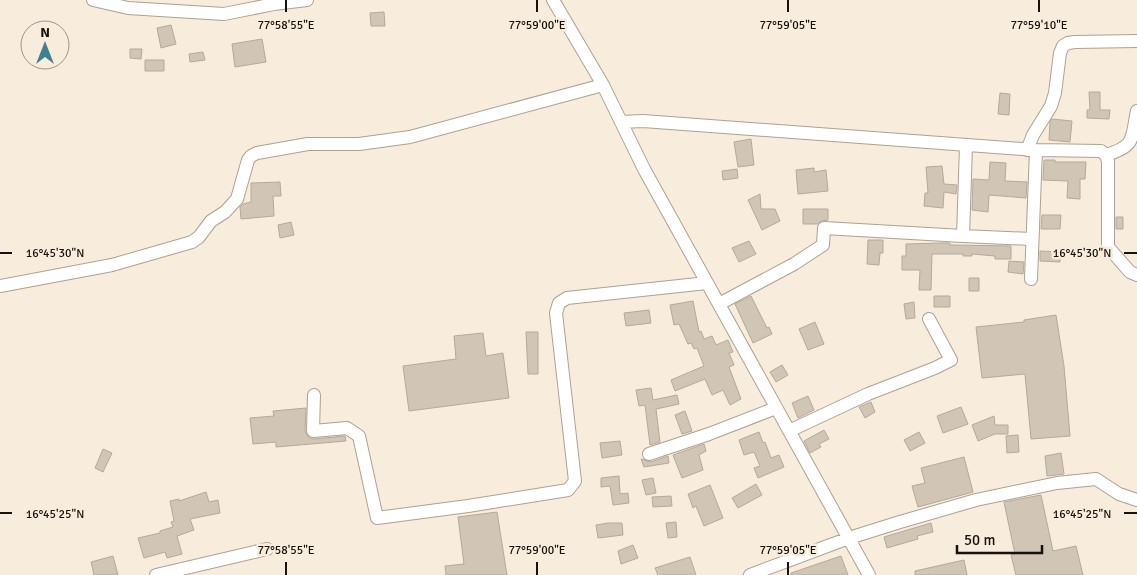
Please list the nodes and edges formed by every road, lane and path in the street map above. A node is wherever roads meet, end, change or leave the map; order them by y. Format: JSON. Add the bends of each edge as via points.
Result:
{"nodes":[{"id":1,"x":93,"y":0,"type":"edge"},
{"id":2,"x":306,"y":0,"type":"edge"},
{"id":3,"x":553,"y":0,"type":"edge"},
{"id":4,"x":182,"y":6,"type":"edge"},
{"id":5,"x":1137,"y":41,"type":"edge"},
{"id":6,"x":603,"y":85,"type":"junction"},
{"id":7,"x":1137,"y":111,"type":"edge"},
{"id":8,"x":620,"y":122,"type":"junction"},
{"id":9,"x":966,"y":146,"type":"junction"},
{"id":10,"x":1031,"y":150,"type":"junction"},
{"id":11,"x":1106,"y":155,"type":"junction"},
{"id":12,"x":963,"y":236,"type":"junction"},
{"id":13,"x":1032,"y":239,"type":"junction"},
{"id":14,"x":1137,"y":275,"type":"edge"},
{"id":15,"x":1031,"y":279,"type":"dead end"},
{"id":16,"x":707,"y":283,"type":"junction"},
{"id":17,"x":0,"y":286,"type":"edge"},
{"id":18,"x":719,"y":304,"type":"junction"},
{"id":19,"x":929,"y":319,"type":"dead end"},
{"id":20,"x":314,"y":395,"type":"dead end"},
{"id":21,"x":776,"y":408,"type":"junction"},
{"id":22,"x":789,"y":431,"type":"junction"},
{"id":23,"x":648,"y":454,"type":"dead end"},
{"id":24,"x":1137,"y":500,"type":"edge"},
{"id":25,"x":849,"y":538,"type":"junction"},
{"id":26,"x":267,"y":549,"type":"dead end"},
{"id":27,"x":186,"y":571,"type":"edge"},
{"id":28,"x":156,"y":575,"type":"edge"},
{"id":29,"x":750,"y":575,"type":"edge"},
{"id":30,"x":870,"y":575,"type":"edge"}],
"edges":[{"from":1,"to":4,"type":"street","via":[[128,8]]},
{"from":2,"to":4,"type":"street","via":[[224,14]]},
{"from":3,"to":6,"type":"street"},
{"from":5,"to":10,"type":"street","via":[[1075,42],[1063,46],[1052,106],[1033,135]]},
{"from":6,"to":8,"type":"street"},
{"from":6,"to":17,"type":"street","via":[[410,137],[359,144],[308,144],[257,153],[248,160],[238,199],[192,242],[112,265]]},
{"from":7,"to":11,"type":"street","via":[[1131,140],[1126,148]]},
{"from":8,"to":9,"type":"street","via":[[644,121]]},
{"from":8,"to":16,"type":"street"},
{"from":9,"to":10,"type":"street"},
{"from":9,"to":12,"type":"street"},
{"from":10,"to":11,"type":"street","via":[[1101,151]]},
{"from":10,"to":13,"type":"street"},
{"from":11,"to":14,"type":"street","via":[[1108,248],[1130,272]]},
{"from":12,"to":13,"type":"street"},
{"from":12,"to":18,"type":"street","via":[[824,228],[823,245]]},
{"from":13,"to":15,"type":"street"},
{"from":16,"to":18,"type":"street"},
{"from":16,"to":20,"type":"street","via":[[567,298],[559,303],[556,313],[575,481],[568,490],[377,518],[359,436],[347,428],[313,431]]},
{"from":18,"to":21,"type":"street"},
{"from":19,"to":22,"type":"street","via":[[951,360]]},
{"from":21,"to":22,"type":"street"},
{"from":21,"to":23,"type":"street"},
{"from":22,"to":25,"type":"street"},
{"from":24,"to":25,"type":"street","via":[[1119,494],[1096,479],[1056,483],[976,500]]},
{"from":25,"to":29,"type":"street"},
{"from":25,"to":30,"type":"street"},
{"from":26,"to":27,"type":"street"},
{"from":27,"to":28,"type":"street"}]}
